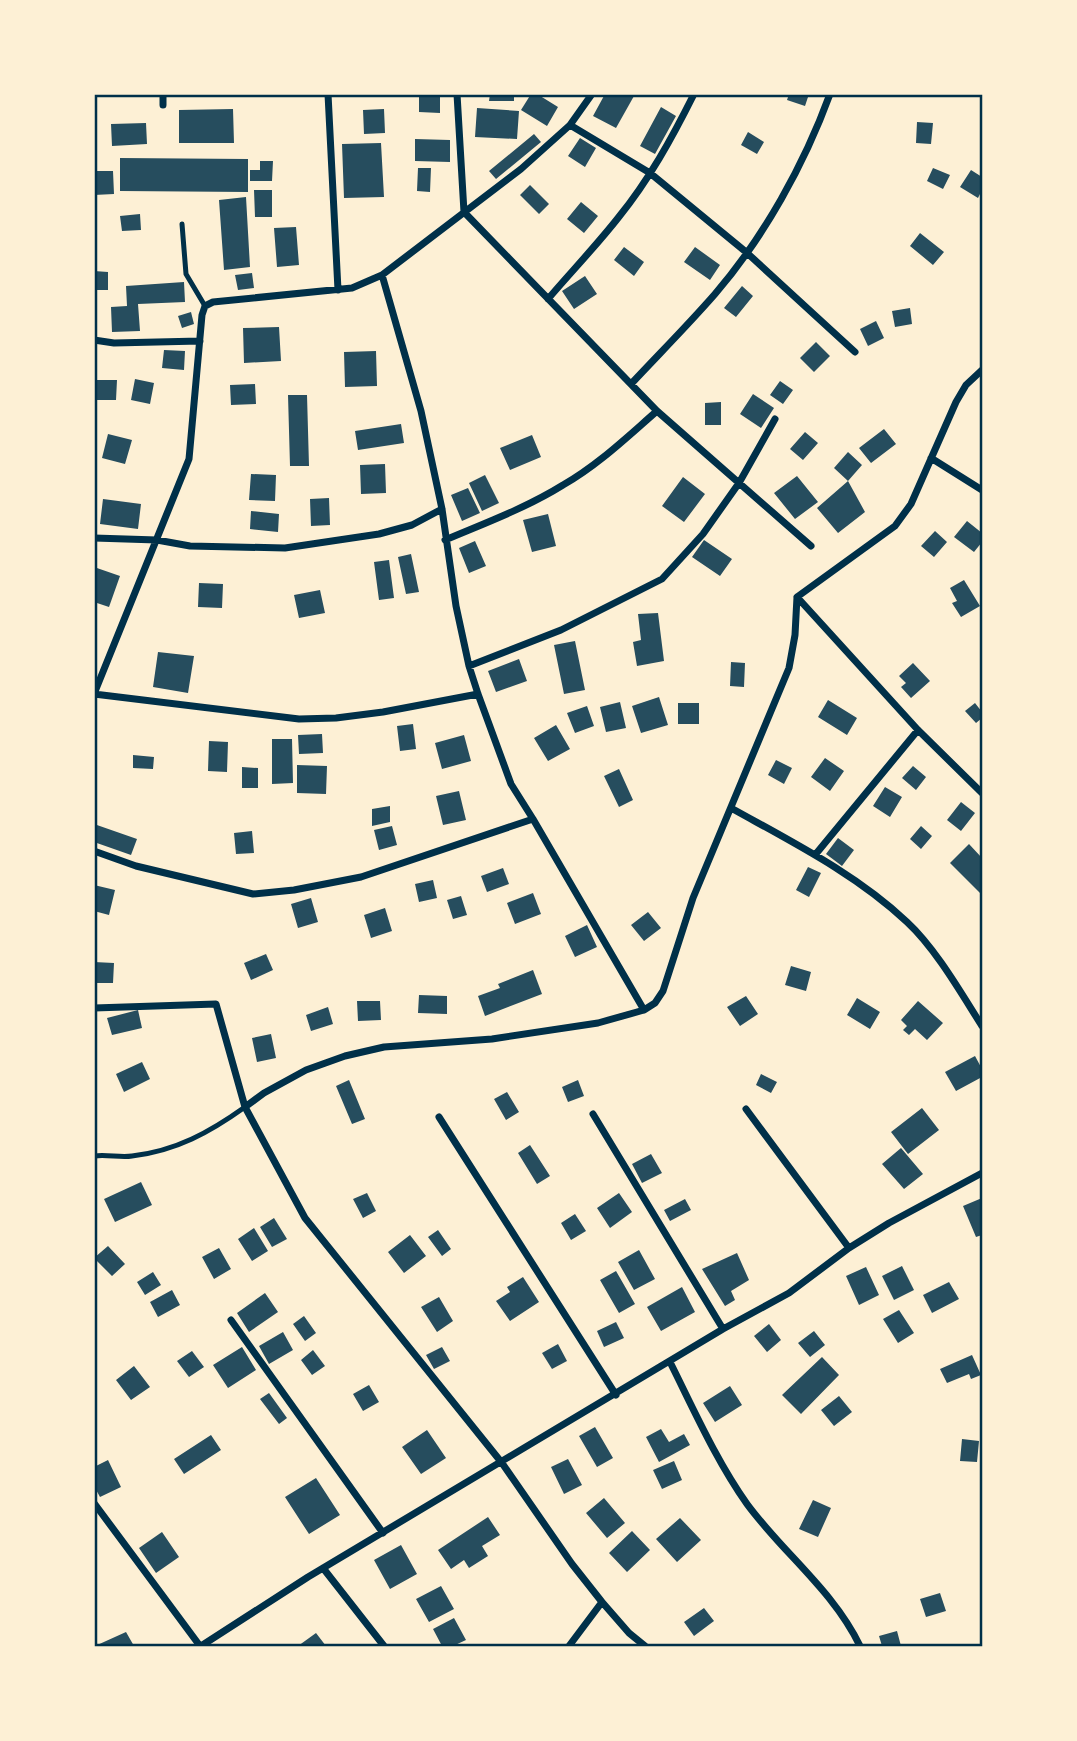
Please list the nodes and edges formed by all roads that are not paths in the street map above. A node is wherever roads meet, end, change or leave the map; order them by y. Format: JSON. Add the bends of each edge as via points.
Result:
{"nodes":[{"id":1,"x":163,"y":94,"type":"edge"},
{"id":2,"x":328,"y":94,"type":"edge"},
{"id":3,"x":457,"y":94,"type":"edge"},
{"id":4,"x":592,"y":94,"type":"edge"},
{"id":5,"x":694,"y":94,"type":"edge"},
{"id":6,"x":830,"y":94,"type":"edge"},
{"id":7,"x":163,"y":105,"type":"dead end"},
{"id":8,"x":570,"y":125,"type":"junction"},
{"id":9,"x":650,"y":173,"type":"junction"},
{"id":10,"x":464,"y":212,"type":"junction"},
{"id":11,"x":182,"y":225,"type":"dead end"},
{"id":12,"x":746,"y":252,"type":"junction"},
{"id":13,"x":382,"y":275,"type":"junction"},
{"id":14,"x":338,"y":290,"type":"junction"},
{"id":15,"x":548,"y":299,"type":"junction"},
{"id":16,"x":205,"y":306,"type":"junction"},
{"id":17,"x":94,"y":340,"type":"edge"},
{"id":18,"x":200,"y":341,"type":"junction"},
{"id":19,"x":855,"y":352,"type":"dead end"},
{"id":20,"x":982,"y":370,"type":"edge"},
{"id":21,"x":631,"y":384,"type":"junction"},
{"id":22,"x":657,"y":411,"type":"junction"},
{"id":23,"x":775,"y":419,"type":"dead end"},
{"id":24,"x":931,"y":458,"type":"junction"},
{"id":25,"x":739,"y":483,"type":"junction"},
{"id":26,"x":982,"y":490,"type":"edge"},
{"id":27,"x":442,"y":509,"type":"junction"},
{"id":28,"x":94,"y":538,"type":"edge"},
{"id":29,"x":157,"y":540,"type":"junction"},
{"id":30,"x":445,"y":540,"type":"junction"},
{"id":31,"x":811,"y":546,"type":"dead end"},
{"id":32,"x":797,"y":597,"type":"junction"},
{"id":33,"x":469,"y":666,"type":"junction"},
{"id":34,"x":94,"y":694,"type":"edge"},
{"id":35,"x":478,"y":694,"type":"junction"},
{"id":36,"x":918,"y":730,"type":"junction"},
{"id":37,"x":982,"y":793,"type":"edge"},
{"id":38,"x":731,"y":808,"type":"junction"},
{"id":39,"x":533,"y":818,"type":"junction"},
{"id":40,"x":94,"y":851,"type":"edge"},
{"id":41,"x":815,"y":855,"type":"junction"},
{"id":42,"x":94,"y":1008,"type":"edge"},
{"id":43,"x":644,"y":1010,"type":"junction"},
{"id":44,"x":982,"y":1026,"type":"edge"},
{"id":45,"x":245,"y":1107,"type":"junction"},
{"id":46,"x":746,"y":1109,"type":"dead end"},
{"id":47,"x":593,"y":1114,"type":"dead end"},
{"id":48,"x":439,"y":1117,"type":"dead end"},
{"id":49,"x":94,"y":1156,"type":"edge"},
{"id":50,"x":982,"y":1173,"type":"edge"},
{"id":51,"x":849,"y":1248,"type":"junction"},
{"id":52,"x":231,"y":1320,"type":"dead end"},
{"id":53,"x":723,"y":1329,"type":"junction"},
{"id":54,"x":670,"y":1362,"type":"junction"},
{"id":55,"x":616,"y":1395,"type":"junction"},
{"id":56,"x":502,"y":1463,"type":"junction"},
{"id":57,"x":94,"y":1503,"type":"edge"},
{"id":58,"x":383,"y":1533,"type":"junction"},
{"id":59,"x":323,"y":1568,"type":"junction"},
{"id":60,"x":602,"y":1602,"type":"junction"},
{"id":61,"x":201,"y":1647,"type":"edge"},
{"id":62,"x":384,"y":1647,"type":"edge"},
{"id":63,"x":569,"y":1647,"type":"edge"},
{"id":64,"x":645,"y":1647,"type":"edge"},
{"id":65,"x":860,"y":1647,"type":"edge"}],
"edges":[{"from":1,"to":7,"type":"street"},
{"from":2,"to":14,"type":"street"},
{"from":3,"to":10,"type":"street"},
{"from":4,"to":8,"type":"street"},
{"from":5,"to":9,"type":"street"},
{"from":6,"to":12,"type":"street","via":[[785,193]]},
{"from":8,"to":9,"type":"street"},
{"from":8,"to":10,"type":"street"},
{"from":9,"to":12,"type":"street"},
{"from":9,"to":15,"type":"street","via":[[619,217]]},
{"from":10,"to":13,"type":"street"},
{"from":10,"to":15,"type":"street"},
{"from":11,"to":16,"type":"lane","via":[[186,274]]},
{"from":12,"to":19,"type":"street"},
{"from":12,"to":21,"type":"street","via":[[716,293]]},
{"from":13,"to":14,"type":"street"},
{"from":13,"to":27,"type":"street","via":[[421,411]]},
{"from":14,"to":16,"type":"street"},
{"from":15,"to":21,"type":"street"},
{"from":16,"to":18,"type":"street"},
{"from":17,"to":18,"type":"street"},
{"from":18,"to":29,"type":"street","via":[[190,459]]},
{"from":20,"to":24,"type":"street","via":[[956,402]]},
{"from":21,"to":22,"type":"street"},
{"from":22,"to":25,"type":"street"},
{"from":22,"to":30,"type":"street","via":[[605,457],[564,485]]},
{"from":23,"to":25,"type":"street"},
{"from":24,"to":26,"type":"street"},
{"from":24,"to":32,"type":"street","via":[[911,504],[895,526]]},
{"from":25,"to":31,"type":"street"},
{"from":25,"to":33,"type":"street","via":[[703,534],[662,579],[561,630]]},
{"from":27,"to":29,"type":"street","via":[[412,525],[379,534],[285,548],[190,546]]},
{"from":27,"to":30,"type":"street"},
{"from":28,"to":29,"type":"street"},
{"from":29,"to":34,"type":"street"},
{"from":30,"to":33,"type":"street"},
{"from":32,"to":36,"type":"street"},
{"from":32,"to":38,"type":"street","via":[[789,668]]},
{"from":33,"to":35,"type":"street"},
{"from":34,"to":35,"type":"street","via":[[299,719],[383,712]]},
{"from":35,"to":39,"type":"street","via":[[511,785]]},
{"from":36,"to":37,"type":"street"},
{"from":36,"to":41,"type":"street"},
{"from":38,"to":41,"type":"street"},
{"from":38,"to":43,"type":"street","via":[[693,898],[663,991]]},
{"from":39,"to":40,"type":"street","via":[[361,877],[253,894],[136,866]]},
{"from":39,"to":43,"type":"street"},
{"from":41,"to":44,"type":"street","via":[[908,923]]},
{"from":42,"to":45,"type":"street","via":[[216,1004]]},
{"from":43,"to":45,"type":"street","via":[[598,1023],[492,1039],[384,1047],[345,1056],[306,1070]]},
{"from":45,"to":49,"type":"lane","via":[[186,1143],[130,1156]]},
{"from":45,"to":56,"type":"street","via":[[305,1218]]},
{"from":46,"to":51,"type":"street"},
{"from":47,"to":53,"type":"street"},
{"from":48,"to":55,"type":"street"},
{"from":50,"to":51,"type":"street"},
{"from":51,"to":53,"type":"street","via":[[789,1293]]},
{"from":52,"to":58,"type":"street"},
{"from":53,"to":54,"type":"street"},
{"from":54,"to":55,"type":"street"},
{"from":54,"to":65,"type":"street","via":[[748,1504],[848,1621]]},
{"from":55,"to":56,"type":"street"},
{"from":56,"to":58,"type":"street"},
{"from":56,"to":60,"type":"street"},
{"from":57,"to":61,"type":"street"},
{"from":58,"to":59,"type":"street"},
{"from":59,"to":61,"type":"street"},
{"from":59,"to":62,"type":"street"},
{"from":60,"to":63,"type":"street"},
{"from":60,"to":64,"type":"street"}]}
